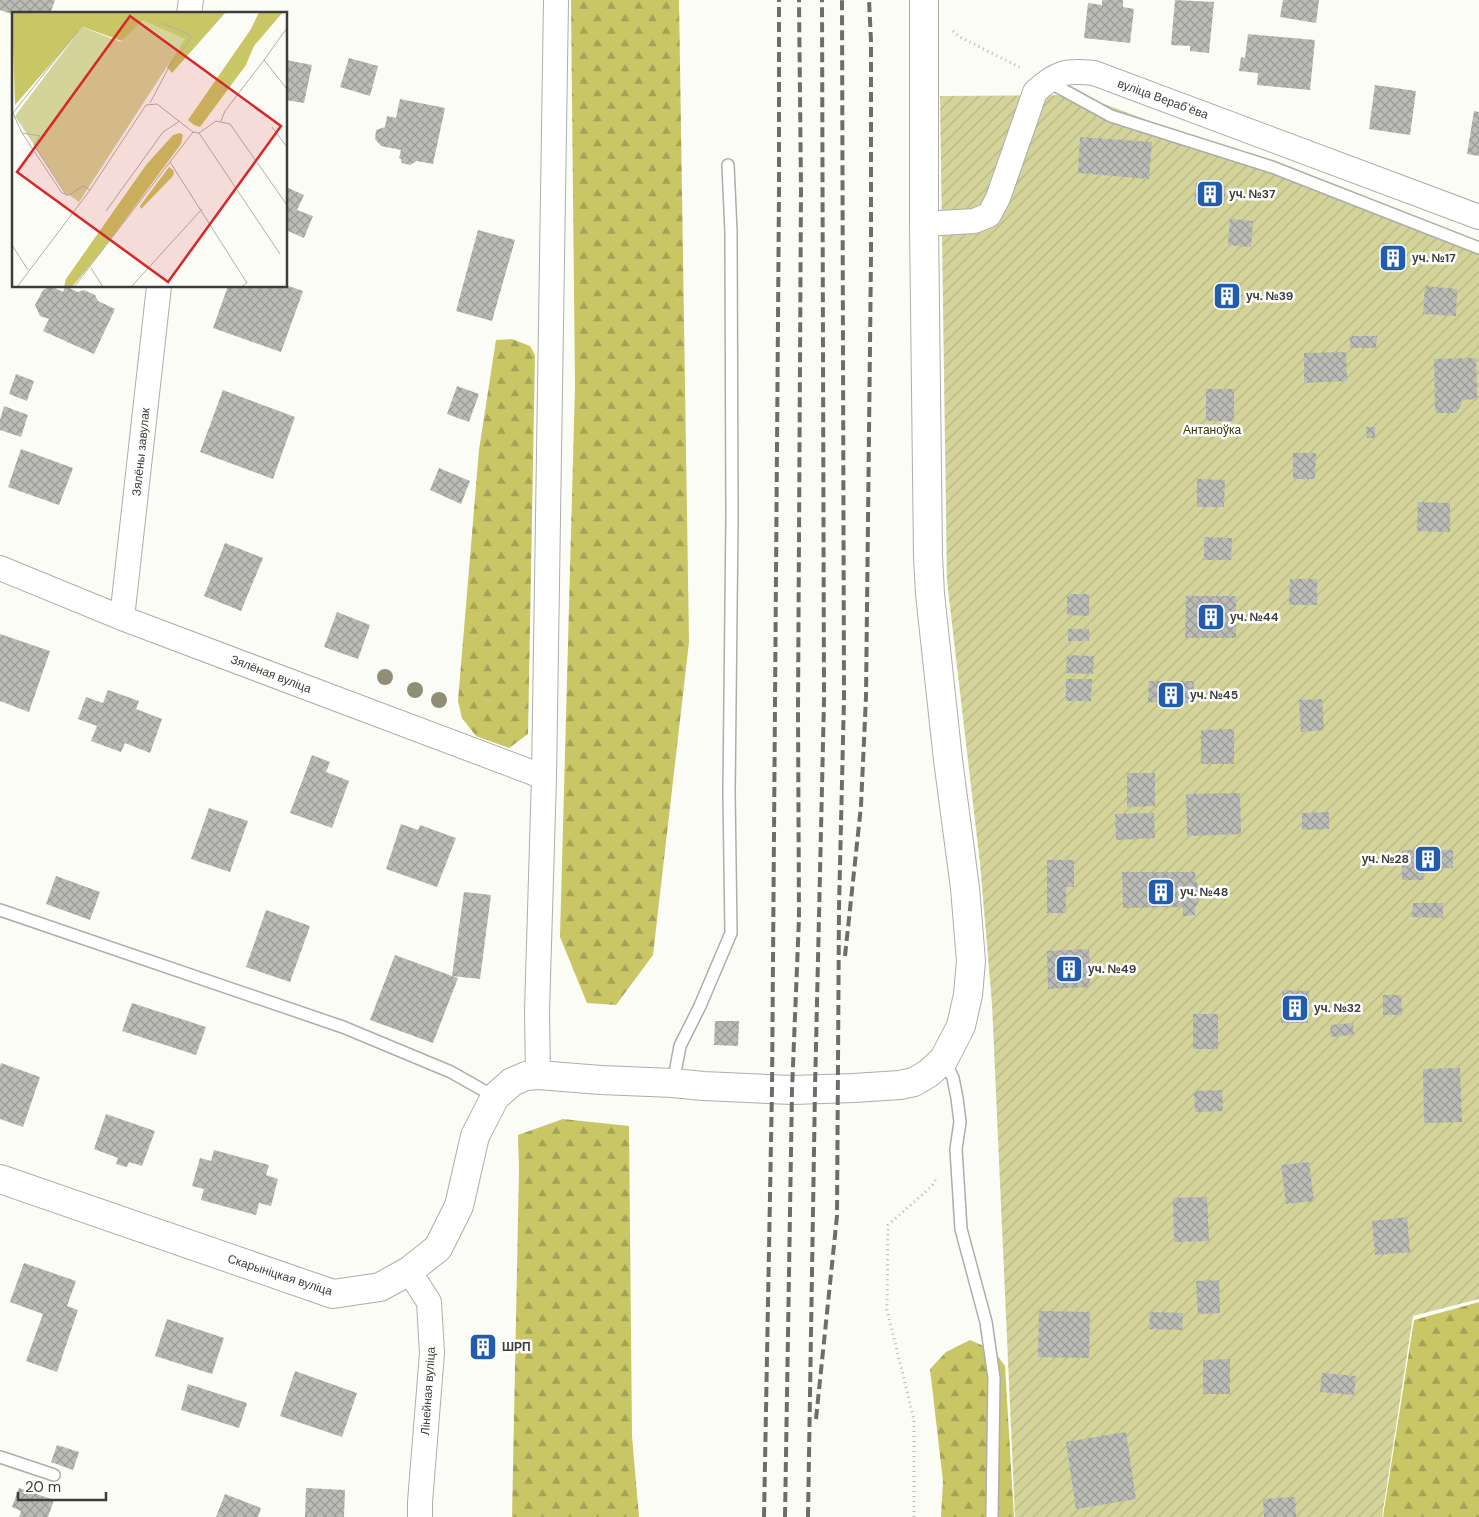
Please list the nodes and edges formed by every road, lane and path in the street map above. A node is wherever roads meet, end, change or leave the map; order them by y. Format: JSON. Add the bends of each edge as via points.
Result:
{"nodes":[{"id":1,"x":556,"y":0,"type":"edge"},
{"id":2,"x":924,"y":3,"type":"edge"},
{"id":3,"x":1047,"y":81,"type":"junction"},
{"id":4,"x":728,"y":164,"type":"dead end"},
{"id":5,"x":1479,"y":217,"type":"edge"},
{"id":6,"x":924,"y":224,"type":"junction"},
{"id":7,"x":1479,"y":248,"type":"edge"},
{"id":8,"x":159,"y":288,"type":"edge"},
{"id":9,"x":0,"y":568,"type":"edge"},
{"id":10,"x":122,"y":618,"type":"junction"},
{"id":11,"x":544,"y":777,"type":"junction"},
{"id":12,"x":0,"y":910,"type":"edge"},
{"id":13,"x":944,"y":1059,"type":"junction"},
{"id":14,"x":538,"y":1075,"type":"junction"},
{"id":15,"x":673,"y":1083,"type":"junction"},
{"id":16,"x":495,"y":1097,"type":"junction"},
{"id":17,"x":956,"y":1149,"type":"junction"},
{"id":18,"x":0,"y":1179,"type":"edge"},
{"id":19,"x":410,"y":1271,"type":"junction"},
{"id":20,"x":0,"y":1457,"type":"edge"},
{"id":21,"x":54,"y":1475,"type":"dead end"},
{"id":22,"x":420,"y":1517,"type":"edge"},
{"id":23,"x":914,"y":1517,"type":"edge"},
{"id":24,"x":992,"y":1517,"type":"edge"}],
"edges":[{"from":1,"to":11,"type":"street"},
{"from":2,"to":3,"type":"path","via":[[960,37]]},
{"from":2,"to":6,"type":"street"},
{"from":3,"to":5,"type":"street","name":"вуліца Верабʼёва","via":[[1062,73],[1094,73]]},
{"from":3,"to":6,"type":"street","via":[[1035,92],[989,215],[974,221]]},
{"from":3,"to":7,"type":"lane","via":[[1111,116],[1272,167]]},
{"from":4,"to":15,"type":"lane","via":[[732,498],[731,933],[680,1046]]},
{"from":6,"to":13,"type":"street","via":[[929,575],[971,961],[961,1026]]},
{"from":8,"to":10,"type":"street","name":"Зялёны завулак"},
{"from":9,"to":10,"type":"street","name":"Зялёная вуліца"},
{"from":10,"to":11,"type":"street","name":"Зялёная вуліца"},
{"from":11,"to":14,"type":"street"},
{"from":12,"to":16,"type":"lane","via":[[343,1027],[451,1072]]},
{"from":13,"to":15,"type":"street","name":"Скарыніцкая вуліца","via":[[914,1082],[900,1085],[792,1090]]},
{"from":13,"to":17,"type":"lane","via":[[953,1078],[957,1098],[960,1122]]},
{"from":14,"to":15,"type":"street","name":"Скарыніцкая вуліца"},
{"from":14,"to":16,"type":"street","name":"Скарыніцкая вуліца","via":[[512,1082]]},
{"from":16,"to":19,"type":"street","name":"Скарыніцкая вуліца","via":[[475,1136],[459,1206],[451,1223],[438,1248]]},
{"from":17,"to":23,"type":"path","via":[[932,1186],[888,1225],[887,1310],[914,1420]]},
{"from":17,"to":24,"type":"lane","via":[[962,1229],[986,1322],[994,1378]]},
{"from":18,"to":19,"type":"street","name":"Скарыніцкая вуліца","via":[[333,1294],[380,1287]]},
{"from":19,"to":22,"type":"street","name":"Лінейная вуліца","via":[[429,1302],[432,1353]]},
{"from":20,"to":21,"type":"lane"}]}
